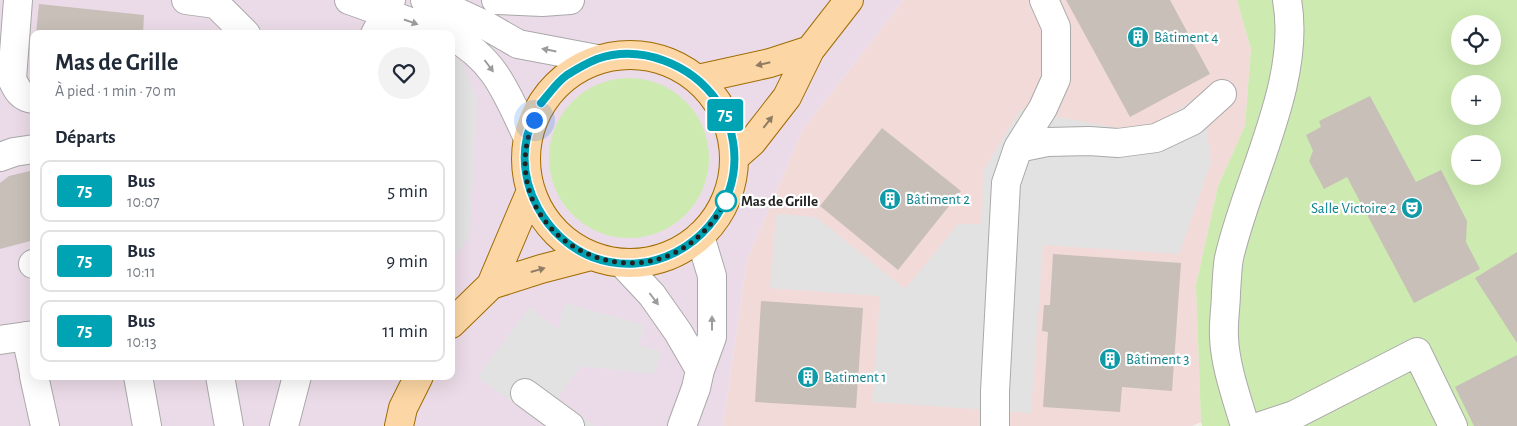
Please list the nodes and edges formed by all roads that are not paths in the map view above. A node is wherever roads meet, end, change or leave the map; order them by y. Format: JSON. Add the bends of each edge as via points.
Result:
{"nodes":[{"id":1,"x":18,"y":0,"type":"edge"},
{"id":2,"x":186,"y":0,"type":"edge"},
{"id":3,"x":349,"y":0,"type":"edge"},
{"id":4,"x":425,"y":0,"type":"edge"},
{"id":5,"x":496,"y":0,"type":"edge"},
{"id":6,"x":570,"y":0,"type":"edge"},
{"id":7,"x":849,"y":0,"type":"edge"},
{"id":8,"x":1044,"y":0,"type":"edge"},
{"id":9,"x":1287,"y":0,"type":"edge"},
{"id":10,"x":217,"y":2,"type":"edge"},
{"id":11,"x":488,"y":12,"type":"edge"},
{"id":12,"x":384,"y":16,"type":"edge"},
{"id":13,"x":242,"y":30,"type":"edge"},
{"id":14,"x":431,"y":30,"type":"edge"},
{"id":15,"x":455,"y":38,"type":"edge"},
{"id":16,"x":810,"y":50,"type":"junction"},
{"id":17,"x":597,"y":59,"type":"junction"},
{"id":18,"x":698,"y":79,"type":"junction"},
{"id":19,"x":1222,"y":94,"type":"dead end"},
{"id":20,"x":30,"y":98,"type":"edge"},
{"id":21,"x":527,"y":136,"type":"junction"},
{"id":22,"x":1018,"y":148,"type":"junction"},
{"id":23,"x":30,"y":150,"type":"edge"},
{"id":24,"x":0,"y":156,"type":"edge"},
{"id":25,"x":735,"y":157,"type":"junction"},
{"id":26,"x":530,"y":193,"type":"junction"},
{"id":27,"x":700,"y":236,"type":"junction"},
{"id":28,"x":591,"y":256,"type":"junction"},
{"id":29,"x":622,"y":263,"type":"junction"},
{"id":30,"x":492,"y":285,"type":"junction"},
{"id":31,"x":455,"y":319,"type":"edge"},
{"id":32,"x":20,"y":337,"type":"edge"},
{"id":33,"x":30,"y":364,"type":"edge"},
{"id":34,"x":700,"y":370,"type":"junction"},
{"id":35,"x":35,"y":380,"type":"edge"},
{"id":36,"x":139,"y":380,"type":"edge"},
{"id":37,"x":221,"y":380,"type":"edge"},
{"id":38,"x":297,"y":380,"type":"edge"},
{"id":39,"x":417,"y":380,"type":"edge"},
{"id":40,"x":525,"y":393,"type":"dead end"},
{"id":41,"x":45,"y":426,"type":"edge"},
{"id":42,"x":148,"y":426,"type":"edge"},
{"id":43,"x":229,"y":426,"type":"edge"},
{"id":44,"x":284,"y":426,"type":"edge"},
{"id":45,"x":399,"y":426,"type":"edge"},
{"id":46,"x":570,"y":426,"type":"edge"},
{"id":47,"x":682,"y":426,"type":"edge"},
{"id":48,"x":995,"y":426,"type":"edge"},
{"id":49,"x":1245,"y":426,"type":"edge"},
{"id":50,"x":1262,"y":426,"type":"edge"},
{"id":51,"x":1453,"y":426,"type":"edge"}],
"edges":[{"from":1,"to":20,"type":"street","via":[[12,79],[17,91]]},
{"from":2,"to":10,"type":"street"},
{"from":3,"to":12,"type":"street"},
{"from":4,"to":11,"type":"street","via":[[457,12]]},
{"from":5,"to":6,"type":"street"},
{"from":7,"to":16,"type":"main road"},
{"from":8,"to":22,"type":"street","via":[[1056,27],[1056,79],[1043,108]]},
{"from":9,"to":49,"type":"street","via":[[1290,15],[1286,71],[1228,260],[1224,338],[1232,383]]},
{"from":10,"to":13,"type":"street"},
{"from":17,"to":11,"type":"street","one_way":true,"via":[[518,44]]},
{"from":12,"to":14,"type":"street","one_way":true},
{"from":15,"to":21,"type":"street","one_way":true,"via":[[486,61],[502,84]]},
{"from":16,"to":18,"type":"main road","one_way":true,"via":[[770,63]]},
{"from":25,"to":16,"type":"main road","one_way":true,"via":[[752,142],[787,97]]},
{"from":17,"to":18,"type":"main road","via":[[623,54],[650,56],[675,65]]},
{"from":17,"to":21,"type":"main road","via":[[565,76],[541,103]]},
{"from":18,"to":25,"type":"main road","via":[[720,106],[728,122]]},
{"from":19,"to":22,"type":"street","via":[[1192,121],[1156,138],[1118,144],[1047,142]]},
{"from":21,"to":26,"type":"main road","via":[[525,155]]},
{"from":22,"to":48,"type":"street","via":[[1006,183]]},
{"from":23,"to":24,"type":"street"},
{"from":25,"to":27,"type":"main road","via":[[726,201]]},
{"from":26,"to":28,"type":"main road","via":[[554,231],[571,246]]},
{"from":26,"to":30,"type":"main road"},
{"from":27,"to":29,"type":"main road","via":[[664,258]]},
{"from":34,"to":27,"type":"street","one_way":true,"via":[[712,337],[712,276]]},
{"from":28,"to":29,"type":"main road"},
{"from":30,"to":28,"type":"main road","one_way":true},
{"from":29,"to":34,"type":"street","one_way":true,"via":[[652,295]]},
{"from":30,"to":31,"type":"main road"},
{"from":32,"to":33,"type":"street"},
{"from":34,"to":47,"type":"street"},
{"from":35,"to":41,"type":"street"},
{"from":36,"to":42,"type":"street"},
{"from":37,"to":43,"type":"street"},
{"from":38,"to":44,"type":"street"},
{"from":39,"to":45,"type":"main road","via":[[403,408]]},
{"from":40,"to":46,"type":"street"},
{"from":50,"to":51,"type":"street","via":[[1294,414],[1418,352]]}]}
